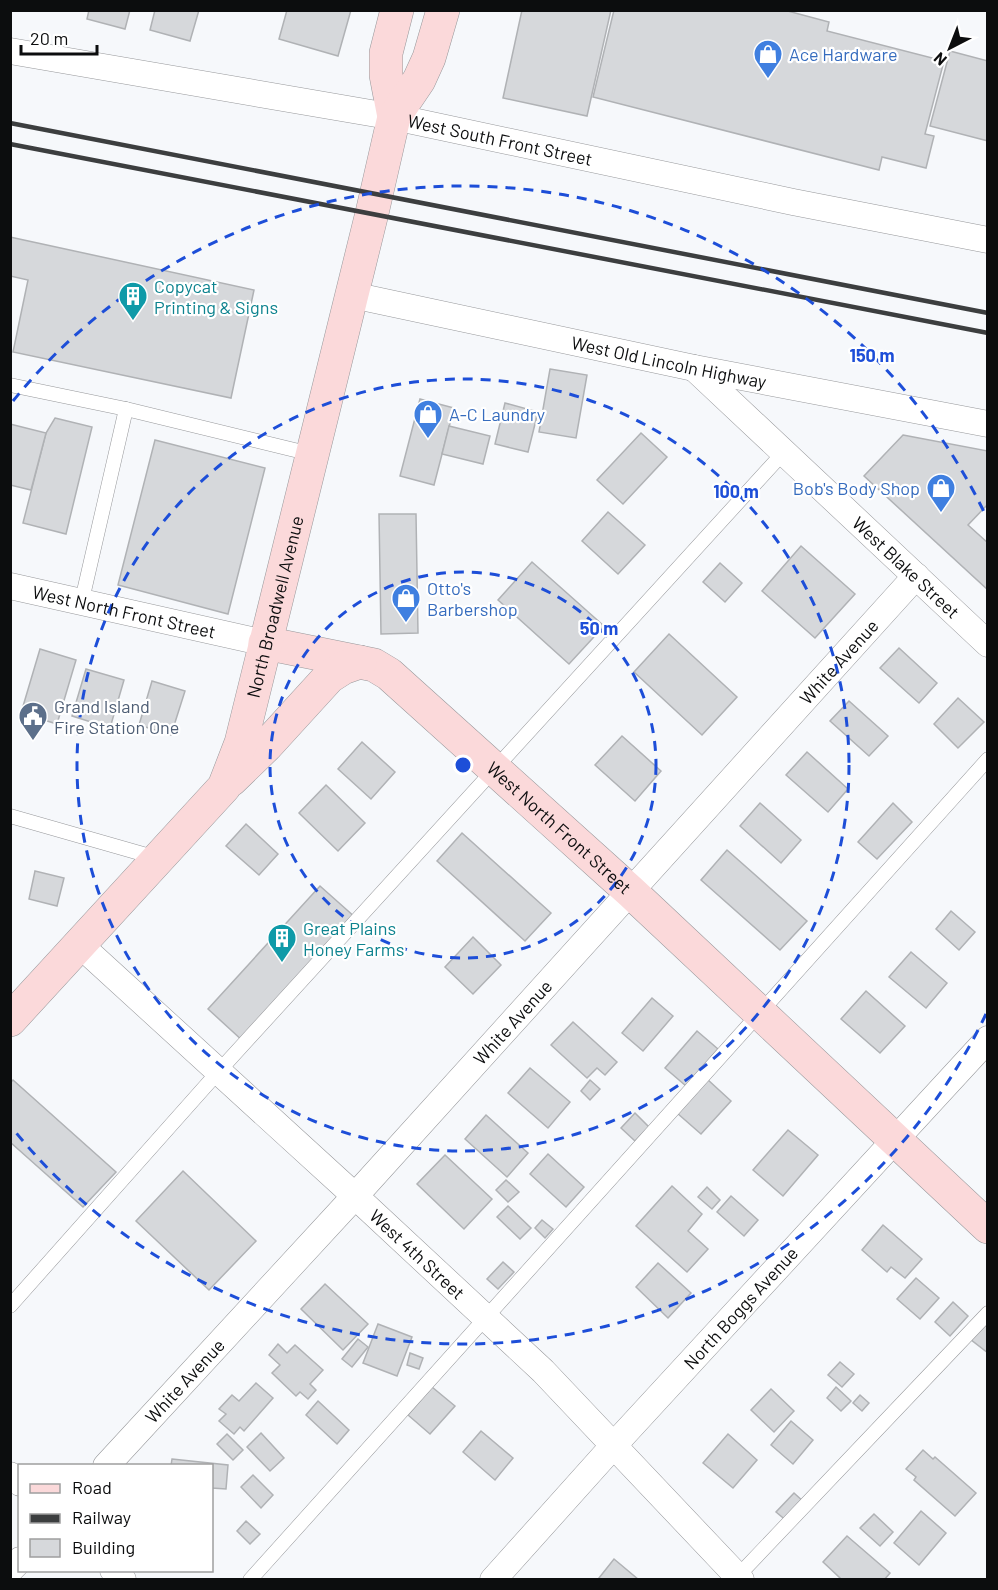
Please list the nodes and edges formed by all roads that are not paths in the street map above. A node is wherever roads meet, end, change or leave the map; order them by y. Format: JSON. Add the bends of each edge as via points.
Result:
{"nodes":[{"id":1,"x":397,"y":10,"type":"edge"},
{"id":2,"x":443,"y":10,"type":"edge"},
{"id":3,"x":10,"y":51,"type":"edge"},
{"id":4,"x":394,"y":117,"type":"junction"},
{"id":5,"x":987,"y":240,"type":"edge"},
{"id":6,"x":352,"y":295,"type":"junction"},
{"id":7,"x":694,"y":368,"type":"junction"},
{"id":8,"x":10,"y":386,"type":"edge"},
{"id":9,"x":126,"y":409,"type":"junction"},
{"id":10,"x":987,"y":424,"type":"edge"},
{"id":11,"x":784,"y":452,"type":"junction"},
{"id":12,"x":311,"y":454,"type":"junction"},
{"id":13,"x":916,"y":576,"type":"junction"},
{"id":14,"x":10,"y":586,"type":"edge"},
{"id":15,"x":82,"y":600,"type":"junction"},
{"id":16,"x":265,"y":643,"type":"junction"},
{"id":17,"x":987,"y":644,"type":"edge"},
{"id":18,"x":360,"y":662,"type":"junction"},
{"id":19,"x":987,"y":759,"type":"edge"},
{"id":20,"x":495,"y":770,"type":"junction"},
{"id":21,"x":224,"y":787,"type":"junction"},
{"id":22,"x":10,"y":816,"type":"edge"},
{"id":23,"x":159,"y":859,"type":"junction"},
{"id":24,"x":631,"y":892,"type":"junction"},
{"id":25,"x":79,"y":944,"type":"junction"},
{"id":26,"x":759,"y":1012,"type":"junction"},
{"id":27,"x":10,"y":1020,"type":"edge"},
{"id":28,"x":987,"y":1039,"type":"edge"},
{"id":29,"x":219,"y":1071,"type":"junction"},
{"id":30,"x":896,"y":1141,"type":"junction"},
{"id":31,"x":355,"y":1196,"type":"junction"},
{"id":32,"x":987,"y":1227,"type":"edge"},
{"id":33,"x":10,"y":1306,"type":"edge"},
{"id":34,"x":987,"y":1312,"type":"edge"},
{"id":35,"x":484,"y":1316,"type":"junction"},
{"id":36,"x":614,"y":1445,"type":"junction"},
{"id":37,"x":108,"y":1464,"type":"edge"},
{"id":38,"x":738,"y":1578,"type":"edge"},
{"id":39,"x":250,"y":1580,"type":"edge"},
{"id":40,"x":493,"y":1580,"type":"edge"}],
"edges":[{"from":1,"to":4,"type":"main road","name":"North Broadwell Avenue","via":[[386,53]]},
{"from":2,"to":4,"type":"main road","name":"North Broadwell Avenue","via":[[419,80]]},
{"from":3,"to":4,"type":"street","name":"West South Front Street"},
{"from":4,"to":5,"type":"street","name":"West South Front Street"},
{"from":4,"to":6,"type":"main road","name":"North Broadwell Avenue"},
{"from":6,"to":7,"type":"street","name":"West Old Lincoln Highway"},
{"from":6,"to":12,"type":"main road","name":"North Broadwell Avenue"},
{"from":7,"to":10,"type":"street","name":"West Old Lincoln Highway"},
{"from":7,"to":11,"type":"street","name":"West Blake Street"},
{"from":8,"to":9,"type":"lane"},
{"from":9,"to":12,"type":"lane"},
{"from":9,"to":15,"type":"lane"},
{"from":11,"to":13,"type":"street","name":"West Blake Street"},
{"from":11,"to":20,"type":"lane"},
{"from":12,"to":16,"type":"main road","name":"North Broadwell Avenue"},
{"from":13,"to":17,"type":"street","name":"West Blake Street"},
{"from":13,"to":24,"type":"street","name":"White Avenue"},
{"from":14,"to":15,"type":"street","name":"West North Front Street"},
{"from":15,"to":16,"type":"street","name":"West North Front Street"},
{"from":16,"to":18,"type":"main road","name":"West North Front Street"},
{"from":16,"to":21,"type":"main road","name":"North Broadwell Avenue","via":[[241,743]]},
{"from":18,"to":20,"type":"main road","name":"West North Front Street","via":[[389,674]]},
{"from":18,"to":21,"type":"main road","via":[[328,677]]},
{"from":19,"to":26,"type":"lane"},
{"from":20,"to":24,"type":"main road","name":"West North Front Street"},
{"from":20,"to":29,"type":"lane"},
{"from":21,"to":23,"type":"main road","name":"North Broadwell Avenue"},
{"from":22,"to":23,"type":"lane"},
{"from":23,"to":25,"type":"main road","name":"North Broadwell Avenue"},
{"from":24,"to":26,"type":"main road","name":"West North Front Street"},
{"from":24,"to":31,"type":"street","name":"White Avenue"},
{"from":25,"to":27,"type":"main road","name":"North Broadwell Avenue"},
{"from":25,"to":29,"type":"street","name":"West 4th Street"},
{"from":26,"to":30,"type":"main road","name":"West North Front Street"},
{"from":26,"to":35,"type":"lane"},
{"from":28,"to":30,"type":"street","name":"North Boggs Avenue"},
{"from":29,"to":31,"type":"street","name":"West 4th Street"},
{"from":29,"to":33,"type":"lane"},
{"from":30,"to":32,"type":"main road","name":"West North Front Street"},
{"from":30,"to":36,"type":"street","name":"North Boggs Avenue"},
{"from":31,"to":35,"type":"street","name":"West 4th Street"},
{"from":31,"to":37,"type":"street","name":"White Avenue"},
{"from":34,"to":38,"type":"lane"},
{"from":35,"to":36,"type":"street","name":"West 4th Street"},
{"from":35,"to":39,"type":"lane"},
{"from":36,"to":38,"type":"street","name":"West 4th Street"},
{"from":36,"to":40,"type":"street","name":"North Boggs Avenue"}]}
